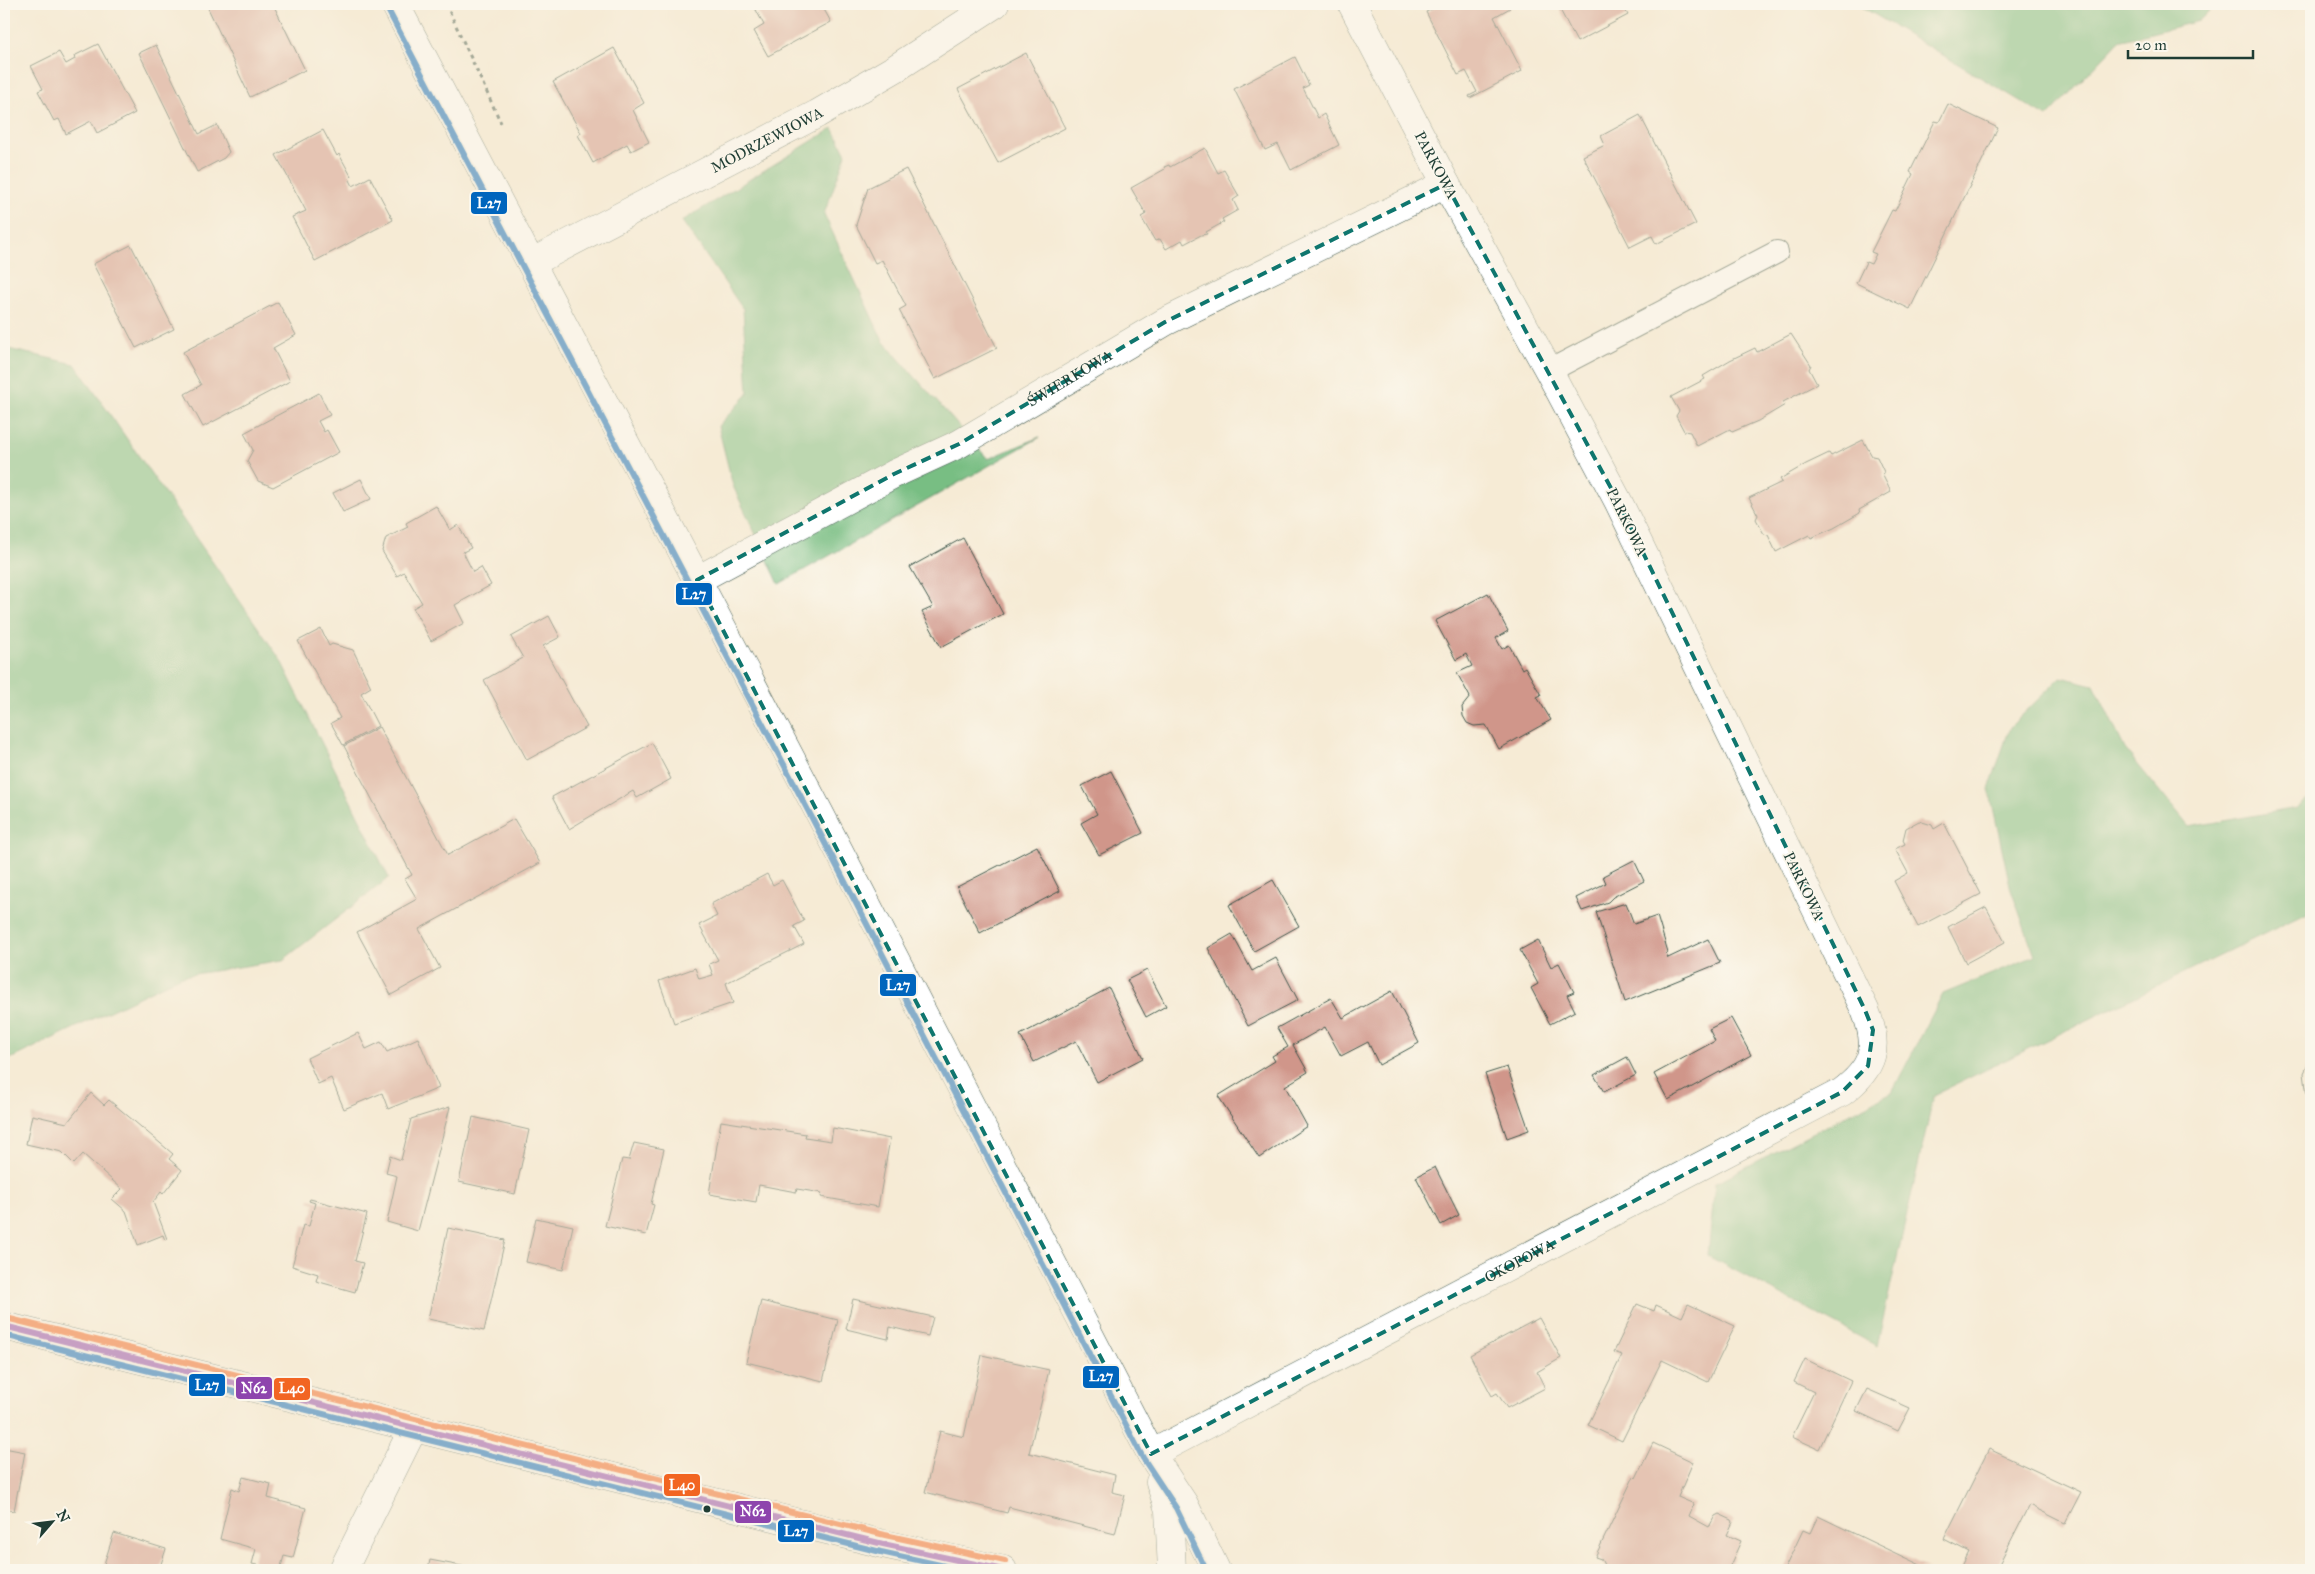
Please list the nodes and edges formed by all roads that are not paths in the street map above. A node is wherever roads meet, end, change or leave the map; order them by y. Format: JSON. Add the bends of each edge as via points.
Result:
{"nodes":[{"id":1,"x":395,"y":4,"type":"edge"},
{"id":2,"x":994,"y":4,"type":"edge"},
{"id":3,"x":1352,"y":4,"type":"edge"},
{"id":4,"x":1446,"y":184,"type":"junction"},
{"id":5,"x":1777,"y":252,"type":"dead end"},
{"id":6,"x":531,"y":263,"type":"junction"},
{"id":7,"x":1549,"y":371,"type":"junction"},
{"id":8,"x":697,"y":580,"type":"junction"},
{"id":9,"x":1873,"y":1052,"type":"joint"},
{"id":10,"x":4,"y":1326,"type":"edge"},
{"id":11,"x":414,"y":1429,"type":"junction"},
{"id":12,"x":1151,"y":1454,"type":"junction"},
{"id":13,"x":883,"y":1544,"type":"junction"},
{"id":14,"x":343,"y":1570,"type":"edge"},
{"id":15,"x":941,"y":1570,"type":"edge"},
{"id":16,"x":1002,"y":1570,"type":"edge"},
{"id":17,"x":1172,"y":1570,"type":"edge"},
{"id":18,"x":1216,"y":1570,"type":"edge"}],
"edges":[{"from":1,"to":6,"type":"street"},
{"from":2,"to":6,"type":"street","name":"MODRZEWIOWA","via":[[896,68],[817,114]]},
{"from":3,"to":4,"type":"street","name":"PARKOWA"},
{"from":4,"to":7,"type":"street","name":"PARKOWA"},
{"from":4,"to":8,"type":"street","name":"ŚWIERKOWA","via":[[1165,322],[959,444],[894,474]]},
{"from":5,"to":7,"type":"lane"},
{"from":6,"to":8,"type":"street"},
{"from":7,"to":9,"type":"street","name":"PARKOWA","via":[[1618,501],[1860,1001],[1873,1030]]},
{"from":8,"to":12,"type":"street"},
{"from":9,"to":12,"type":"street","name":"OKOPOWA","via":[[1858,1080],[1842,1092]]},
{"from":10,"to":11,"type":"street"},
{"from":11,"to":13,"type":"street"},
{"from":11,"to":14,"type":"street"},
{"from":12,"to":17,"type":"street","via":[[1168,1510]]},
{"from":12,"to":18,"type":"street","via":[[1184,1504]]},
{"from":13,"to":15,"type":"street"},
{"from":13,"to":16,"type":"street"}]}
